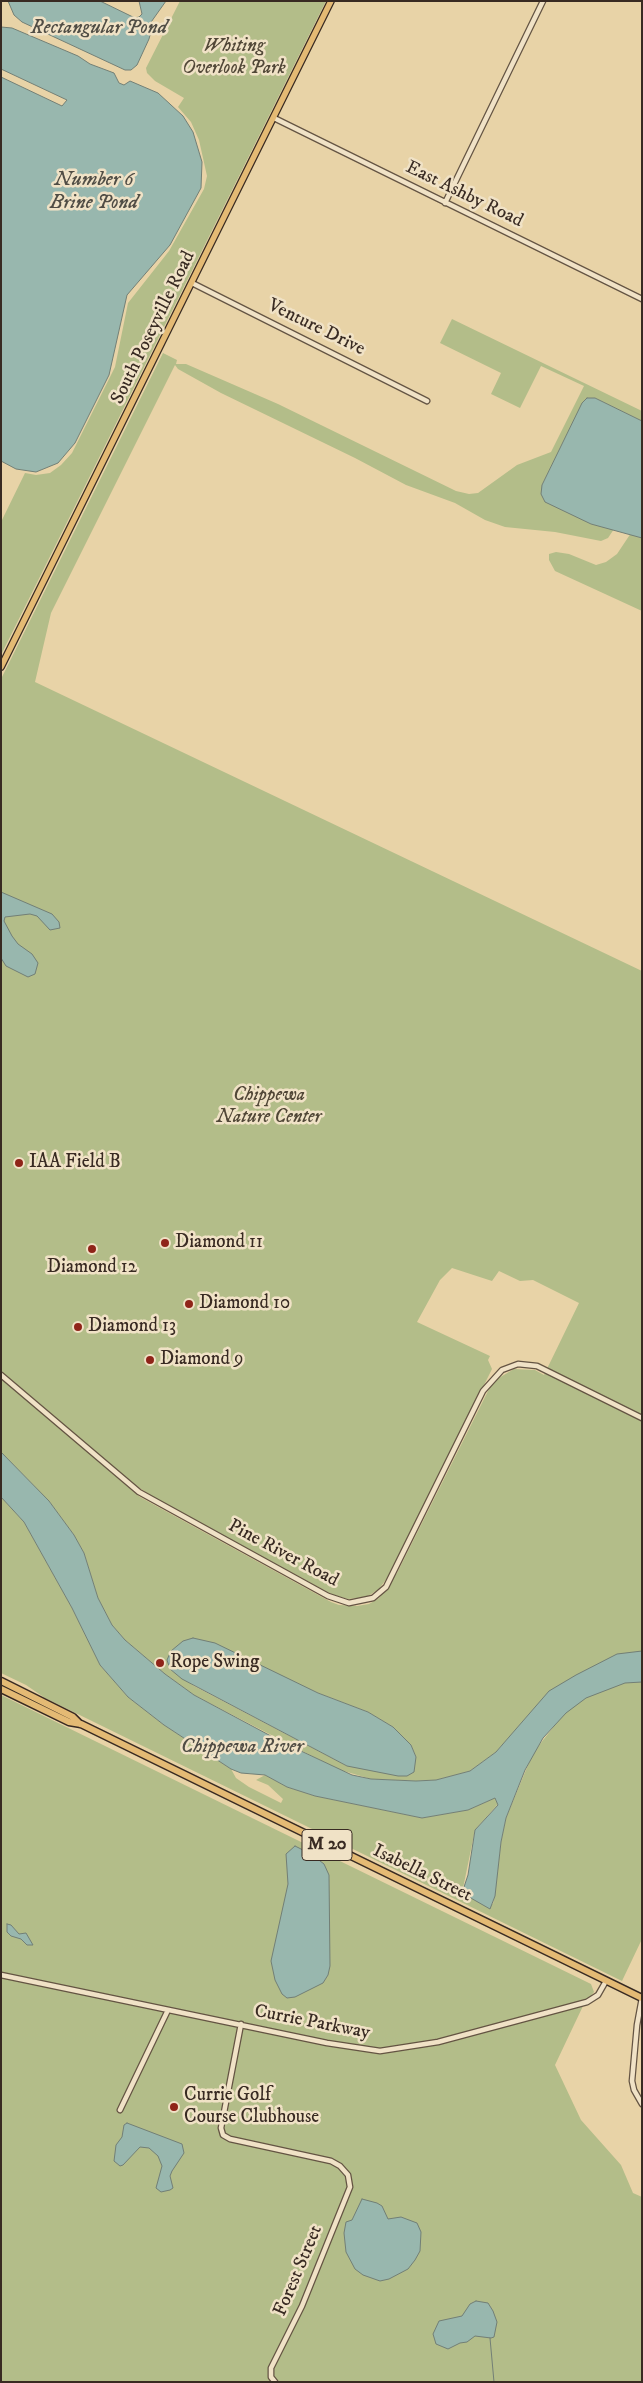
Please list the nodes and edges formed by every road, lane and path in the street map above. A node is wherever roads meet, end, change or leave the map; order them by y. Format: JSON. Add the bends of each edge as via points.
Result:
{"nodes":[{"id":1,"x":331,"y":1,"type":"edge"},
{"id":2,"x":543,"y":1,"type":"edge"},
{"id":3,"x":274,"y":118,"type":"junction"},
{"id":4,"x":445,"y":203,"type":"junction"},
{"id":5,"x":192,"y":283,"type":"junction"},
{"id":6,"x":642,"y":299,"type":"edge"},
{"id":7,"x":427,"y":400,"type":"dead end"},
{"id":8,"x":1,"y":667,"type":"edge"},
{"id":9,"x":1,"y":1375,"type":"edge"},
{"id":10,"x":642,"y":1418,"type":"edge"},
{"id":11,"x":1,"y":1681,"type":"edge"},
{"id":12,"x":1,"y":1689,"type":"edge"},
{"id":13,"x":81,"y":1724,"type":"junction"},
{"id":14,"x":1,"y":1975,"type":"edge"},
{"id":15,"x":606,"y":1981,"type":"junction"},
{"id":16,"x":642,"y":1998,"type":"edge"},
{"id":17,"x":168,"y":2010,"type":"junction"},
{"id":18,"x":241,"y":2024,"type":"junction"},
{"id":19,"x":642,"y":2104,"type":"edge"},
{"id":20,"x":120,"y":2110,"type":"dead end"},
{"id":21,"x":274,"y":2382,"type":"edge"}],
"edges":[{"from":1,"to":3,"type":"main road","name":"South Poseyville Road"},
{"from":2,"to":4,"type":"street"},
{"from":3,"to":4,"type":"street","name":"East Ashby Road"},
{"from":3,"to":5,"type":"main road","name":"South Poseyville Road"},
{"from":4,"to":6,"type":"street","name":"East Ashby Road"},
{"from":5,"to":7,"type":"street","name":"Venture Drive"},
{"from":5,"to":8,"type":"main road","name":"South Poseyville Road"},
{"from":9,"to":10,"type":"street","name":"Pine River Road","via":[[139,1492],[328,1596],[349,1603],[373,1598],[386,1587],[482,1391],[502,1370],[518,1364],[547,1370]]},
{"from":11,"to":13,"type":"highway","name":"Isabella Street","number":"M 20"},
{"from":12,"to":13,"type":"highway","name":"Isabella Street","number":"M 20","via":[[69,1722]]},
{"from":13,"to":15,"type":"highway","name":"Isabella Street","number":"M 20"},
{"from":14,"to":17,"type":"street","name":"Currie Parkway"},
{"from":15,"to":16,"type":"highway","name":"Isabella Street","number":"M 20"},
{"from":15,"to":18,"type":"street","name":"Currie Parkway","via":[[598,1995],[587,2002],[448,2040],[393,2050],[359,2049]]},
{"from":16,"to":19,"type":"street","via":[[632,2081]]},
{"from":17,"to":18,"type":"street","name":"Currie Parkway"},
{"from":17,"to":20,"type":"street"},
{"from":18,"to":21,"type":"street","name":"Forest Street","via":[[221,2128],[223,2135],[230,2140],[331,2161],[348,2175],[350,2187],[302,2306],[274,2361],[271,2377]]}]}
